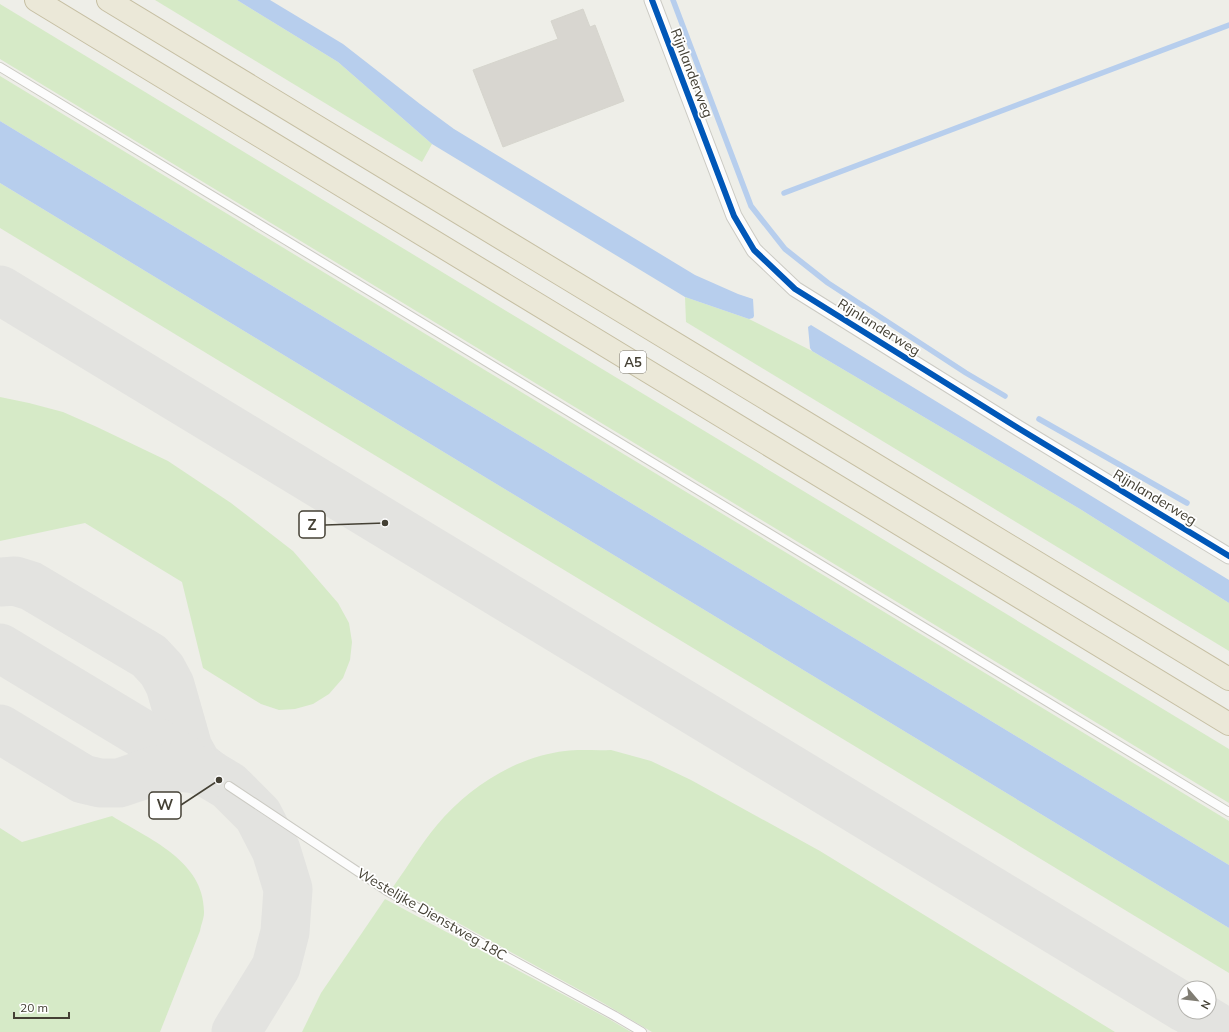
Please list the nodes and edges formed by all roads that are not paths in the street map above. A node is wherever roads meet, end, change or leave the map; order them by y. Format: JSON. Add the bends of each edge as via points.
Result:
{"nodes":[{"id":1,"x":36,"y":0,"type":"edge"},
{"id":2,"x":108,"y":0,"type":"edge"},
{"id":3,"x":652,"y":0,"type":"edge"},
{"id":4,"x":0,"y":67,"type":"edge"},
{"id":5,"x":1229,"y":556,"type":"edge"},
{"id":6,"x":1229,"y":678,"type":"edge"},
{"id":7,"x":1229,"y":724,"type":"edge"},
{"id":8,"x":229,"y":786,"type":"dead end"},
{"id":9,"x":1229,"y":812,"type":"edge"},
{"id":10,"x":642,"y":1032,"type":"edge"}],
"edges":[{"from":1,"to":7,"type":"highway","number":"A5"},
{"from":2,"to":6,"type":"highway"},
{"from":3,"to":5,"type":"street","name":"Rijnlanderweg","via":[[734,216],[754,250],[795,289]]},
{"from":4,"to":9,"type":"lane"},
{"from":8,"to":10,"type":"lane","name":"Westelijke Dienstweg 18C","via":[[387,891]]}]}
